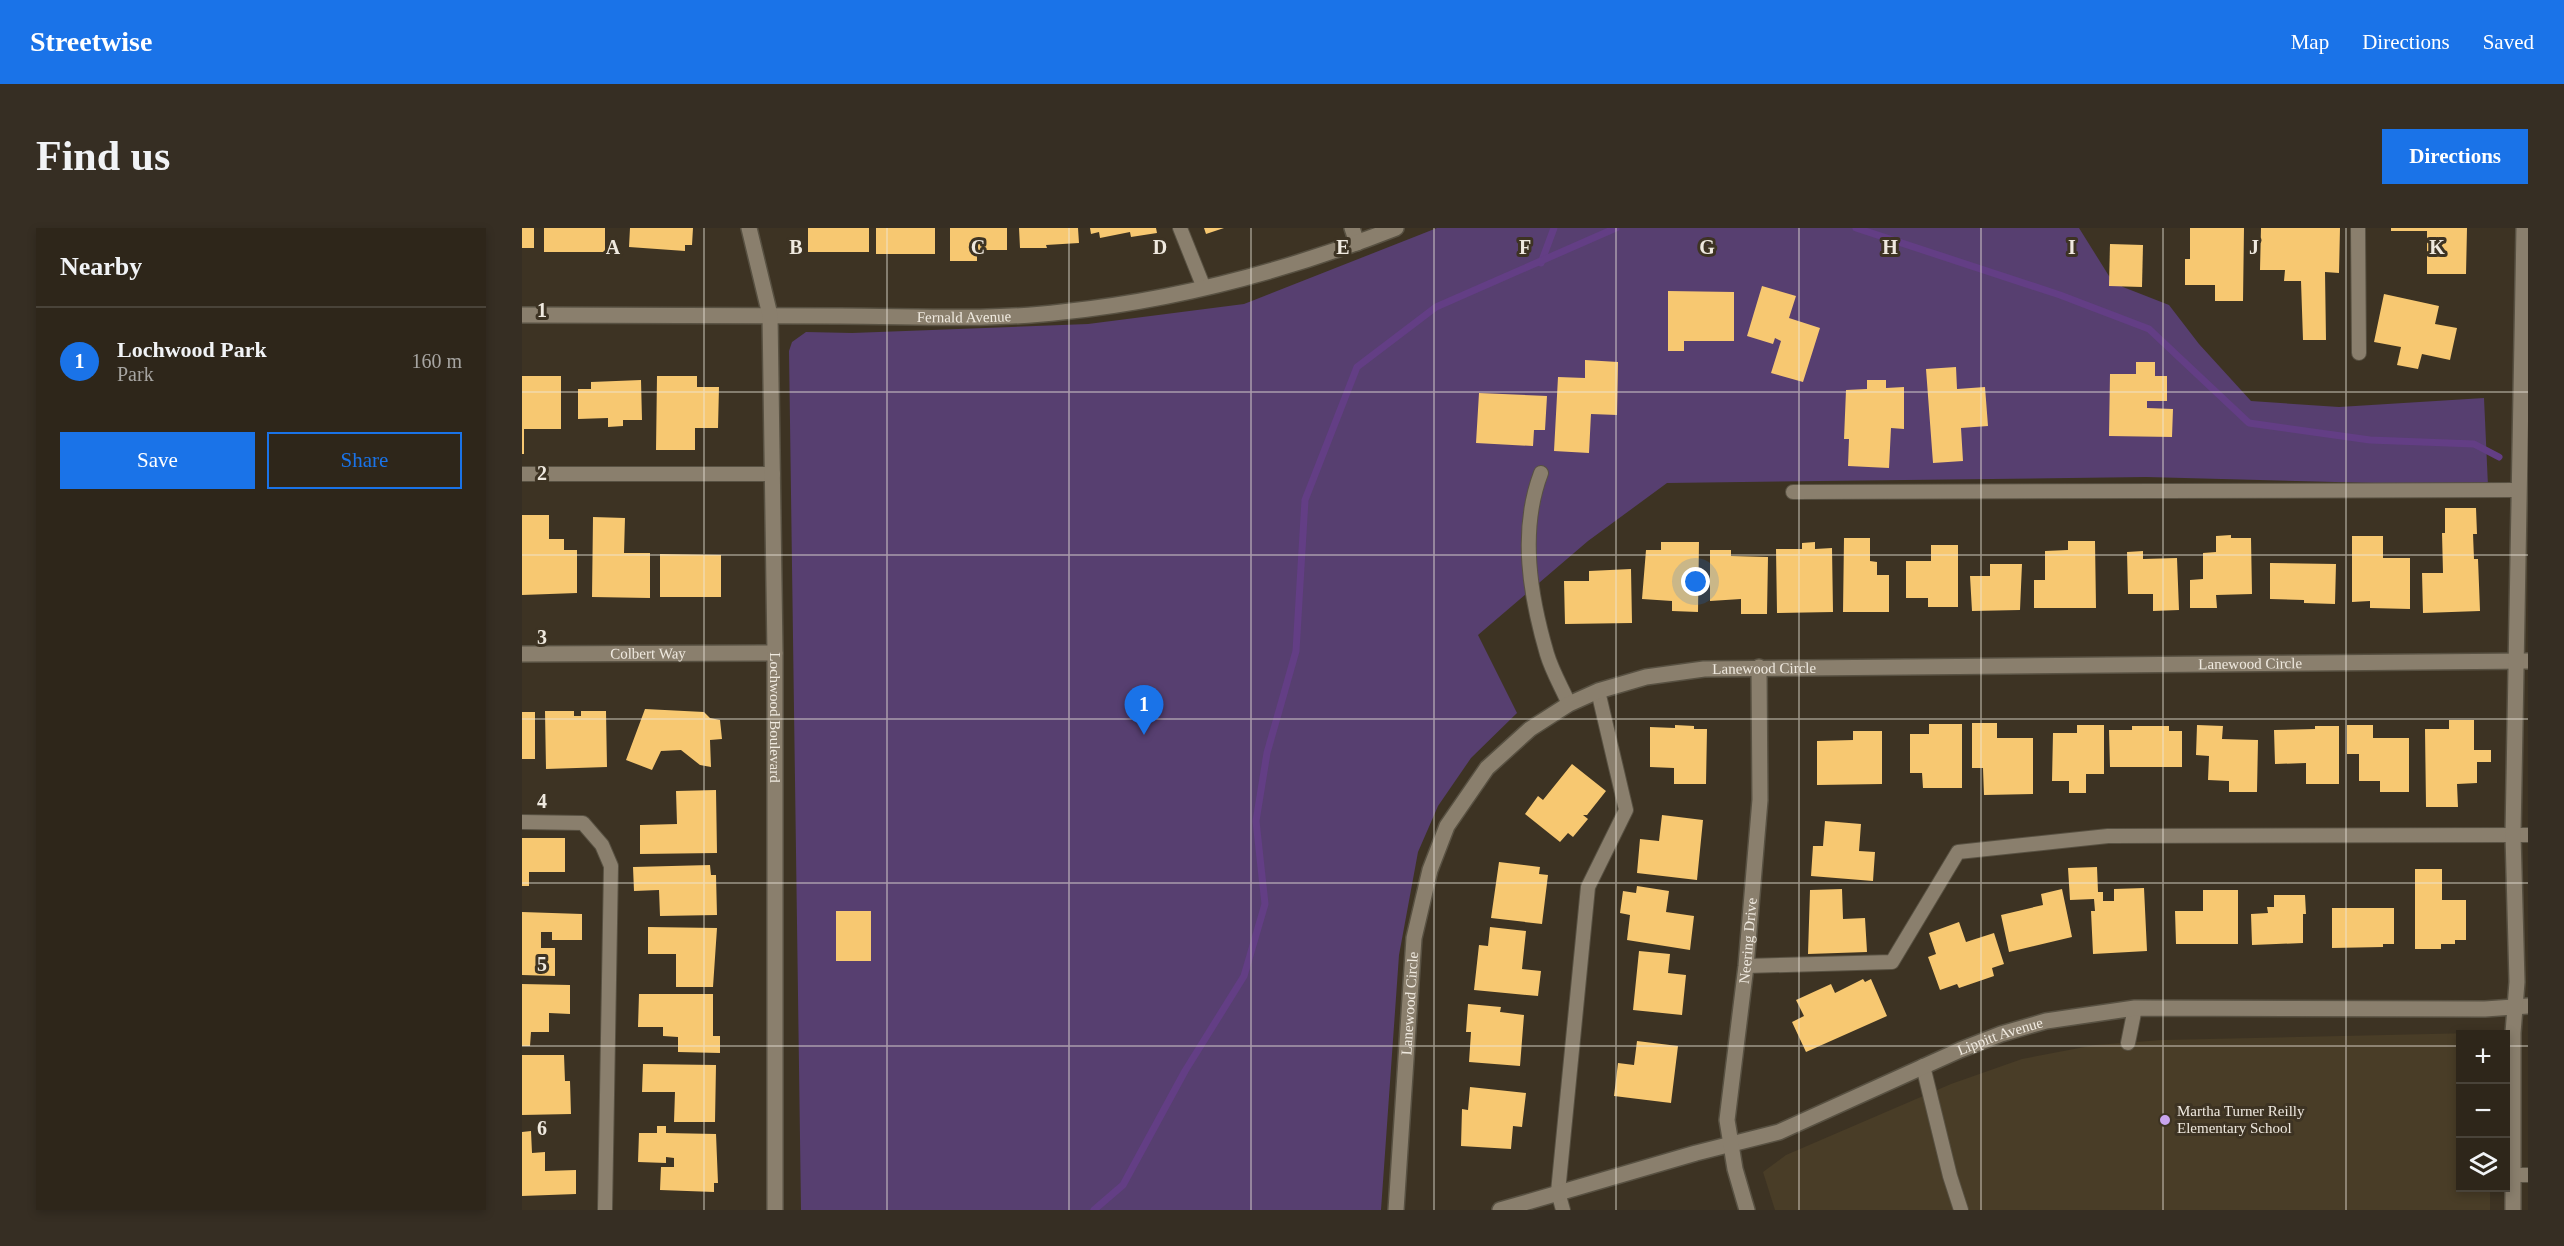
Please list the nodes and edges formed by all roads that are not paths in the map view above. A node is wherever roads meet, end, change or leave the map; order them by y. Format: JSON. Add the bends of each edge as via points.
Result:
{"nodes":[{"id":1,"x":749,"y":228,"type":"edge"},
{"id":2,"x":1180,"y":228,"type":"edge"},
{"id":3,"x":1352,"y":228,"type":"edge"},
{"id":4,"x":1396,"y":228,"type":"edge"},
{"id":5,"x":2358,"y":228,"type":"edge"},
{"id":6,"x":2524,"y":228,"type":"edge"},
{"id":7,"x":1357,"y":243,"type":"junction"},
{"id":8,"x":1204,"y":288,"type":"junction"},
{"id":9,"x":522,"y":315,"type":"edge"},
{"id":10,"x":770,"y":315,"type":"junction"},
{"id":11,"x":2359,"y":353,"type":"dead end"},
{"id":12,"x":522,"y":474,"type":"edge"},
{"id":13,"x":773,"y":474,"type":"junction"},
{"id":14,"x":1541,"y":474,"type":"dead end"},
{"id":15,"x":2518,"y":490,"type":"junction"},
{"id":16,"x":1793,"y":492,"type":"dead end"},
{"id":17,"x":775,"y":653,"type":"junction"},
{"id":18,"x":522,"y":654,"type":"edge"},
{"id":19,"x":2523,"y":661,"type":"edge"},
{"id":20,"x":1759,"y":667,"type":"junction"},
{"id":21,"x":1598,"y":691,"type":"junction"},
{"id":22,"x":1569,"y":704,"type":"junction"},
{"id":23,"x":522,"y":822,"type":"edge"},
{"id":24,"x":2521,"y":835,"type":"edge"},
{"id":25,"x":1746,"y":966,"type":"junction"},
{"id":26,"x":2521,"y":1006,"type":"edge"},
{"id":27,"x":2135,"y":1008,"type":"junction"},
{"id":28,"x":2128,"y":1043,"type":"dead end"},
{"id":29,"x":1923,"y":1066,"type":"junction"},
{"id":30,"x":1730,"y":1145,"type":"junction"},
{"id":31,"x":2520,"y":1175,"type":"edge"},
{"id":32,"x":1557,"y":1192,"type":"junction"},
{"id":33,"x":605,"y":1210,"type":"edge"},
{"id":34,"x":775,"y":1210,"type":"edge"},
{"id":35,"x":1396,"y":1210,"type":"edge"},
{"id":36,"x":1500,"y":1210,"type":"edge"},
{"id":37,"x":1563,"y":1210,"type":"edge"},
{"id":38,"x":1747,"y":1210,"type":"edge"},
{"id":39,"x":1961,"y":1210,"type":"edge"},
{"id":40,"x":2513,"y":1210,"type":"edge"}],
"edges":[{"from":1,"to":10,"type":"street","name":"Lochwood Boulevard"},
{"from":2,"to":8,"type":"lane"},
{"from":3,"to":7,"type":"street"},
{"from":4,"to":7,"type":"street","name":"Fernald Avenue"},
{"from":5,"to":11,"type":"lane"},
{"from":6,"to":15,"type":"street"},
{"from":7,"to":8,"type":"street","name":"Fernald Avenue"},
{"from":8,"to":10,"type":"street","name":"Fernald Avenue","via":[[1061,313],[981,317]]},
{"from":9,"to":10,"type":"street","name":"Fernald Avenue"},
{"from":10,"to":13,"type":"street","name":"Lochwood Boulevard"},
{"from":12,"to":13,"type":"lane"},
{"from":13,"to":17,"type":"street","name":"Lochwood Boulevard"},
{"from":14,"to":22,"type":"lane","via":[[1528,526],[1528,563],[1548,656]]},
{"from":15,"to":16,"type":"lane"},
{"from":15,"to":19,"type":"street"},
{"from":17,"to":18,"type":"street","name":"Colbert Way"},
{"from":17,"to":34,"type":"street","name":"Lochwood Boulevard"},
{"from":19,"to":20,"type":"street","name":"Lanewood Circle"},
{"from":19,"to":24,"type":"street"},
{"from":20,"to":21,"type":"street","name":"Lanewood Circle","via":[[1646,677]]},
{"from":20,"to":25,"type":"street","name":"Neering Drive","via":[[1760,800]]},
{"from":21,"to":22,"type":"street","name":"Lanewood Circle"},
{"from":21,"to":32,"type":"lane","via":[[1626,810],[1588,887]]},
{"from":22,"to":35,"type":"street","name":"Lanewood Circle","via":[[1530,729],[1487,768],[1446,826],[1430,870],[1414,938]]},
{"from":23,"to":33,"type":"lane","via":[[583,823],[602,845],[611,866]]},
{"from":24,"to":25,"type":"lane","via":[[2108,836],[1958,852],[1892,962]]},
{"from":24,"to":26,"type":"street","via":[[2517,982]]},
{"from":25,"to":30,"type":"street","name":"Neering Drive","via":[[1727,1120]]},
{"from":26,"to":27,"type":"street","name":"Lippitt Avenue"},
{"from":26,"to":31,"type":"street"},
{"from":27,"to":28,"type":"lane"},
{"from":27,"to":29,"type":"street","name":"Lippitt Avenue","via":[[2046,1021],[2001,1034]]},
{"from":29,"to":30,"type":"street","name":"Lippitt Avenue","via":[[1779,1132]]},
{"from":29,"to":39,"type":"lane"},
{"from":30,"to":32,"type":"street","name":"Lippitt Avenue"},
{"from":30,"to":38,"type":"street","name":"Neering Drive"},
{"from":31,"to":40,"type":"street"},
{"from":32,"to":36,"type":"street","name":"Lippitt Avenue"},
{"from":32,"to":37,"type":"lane"}]}
